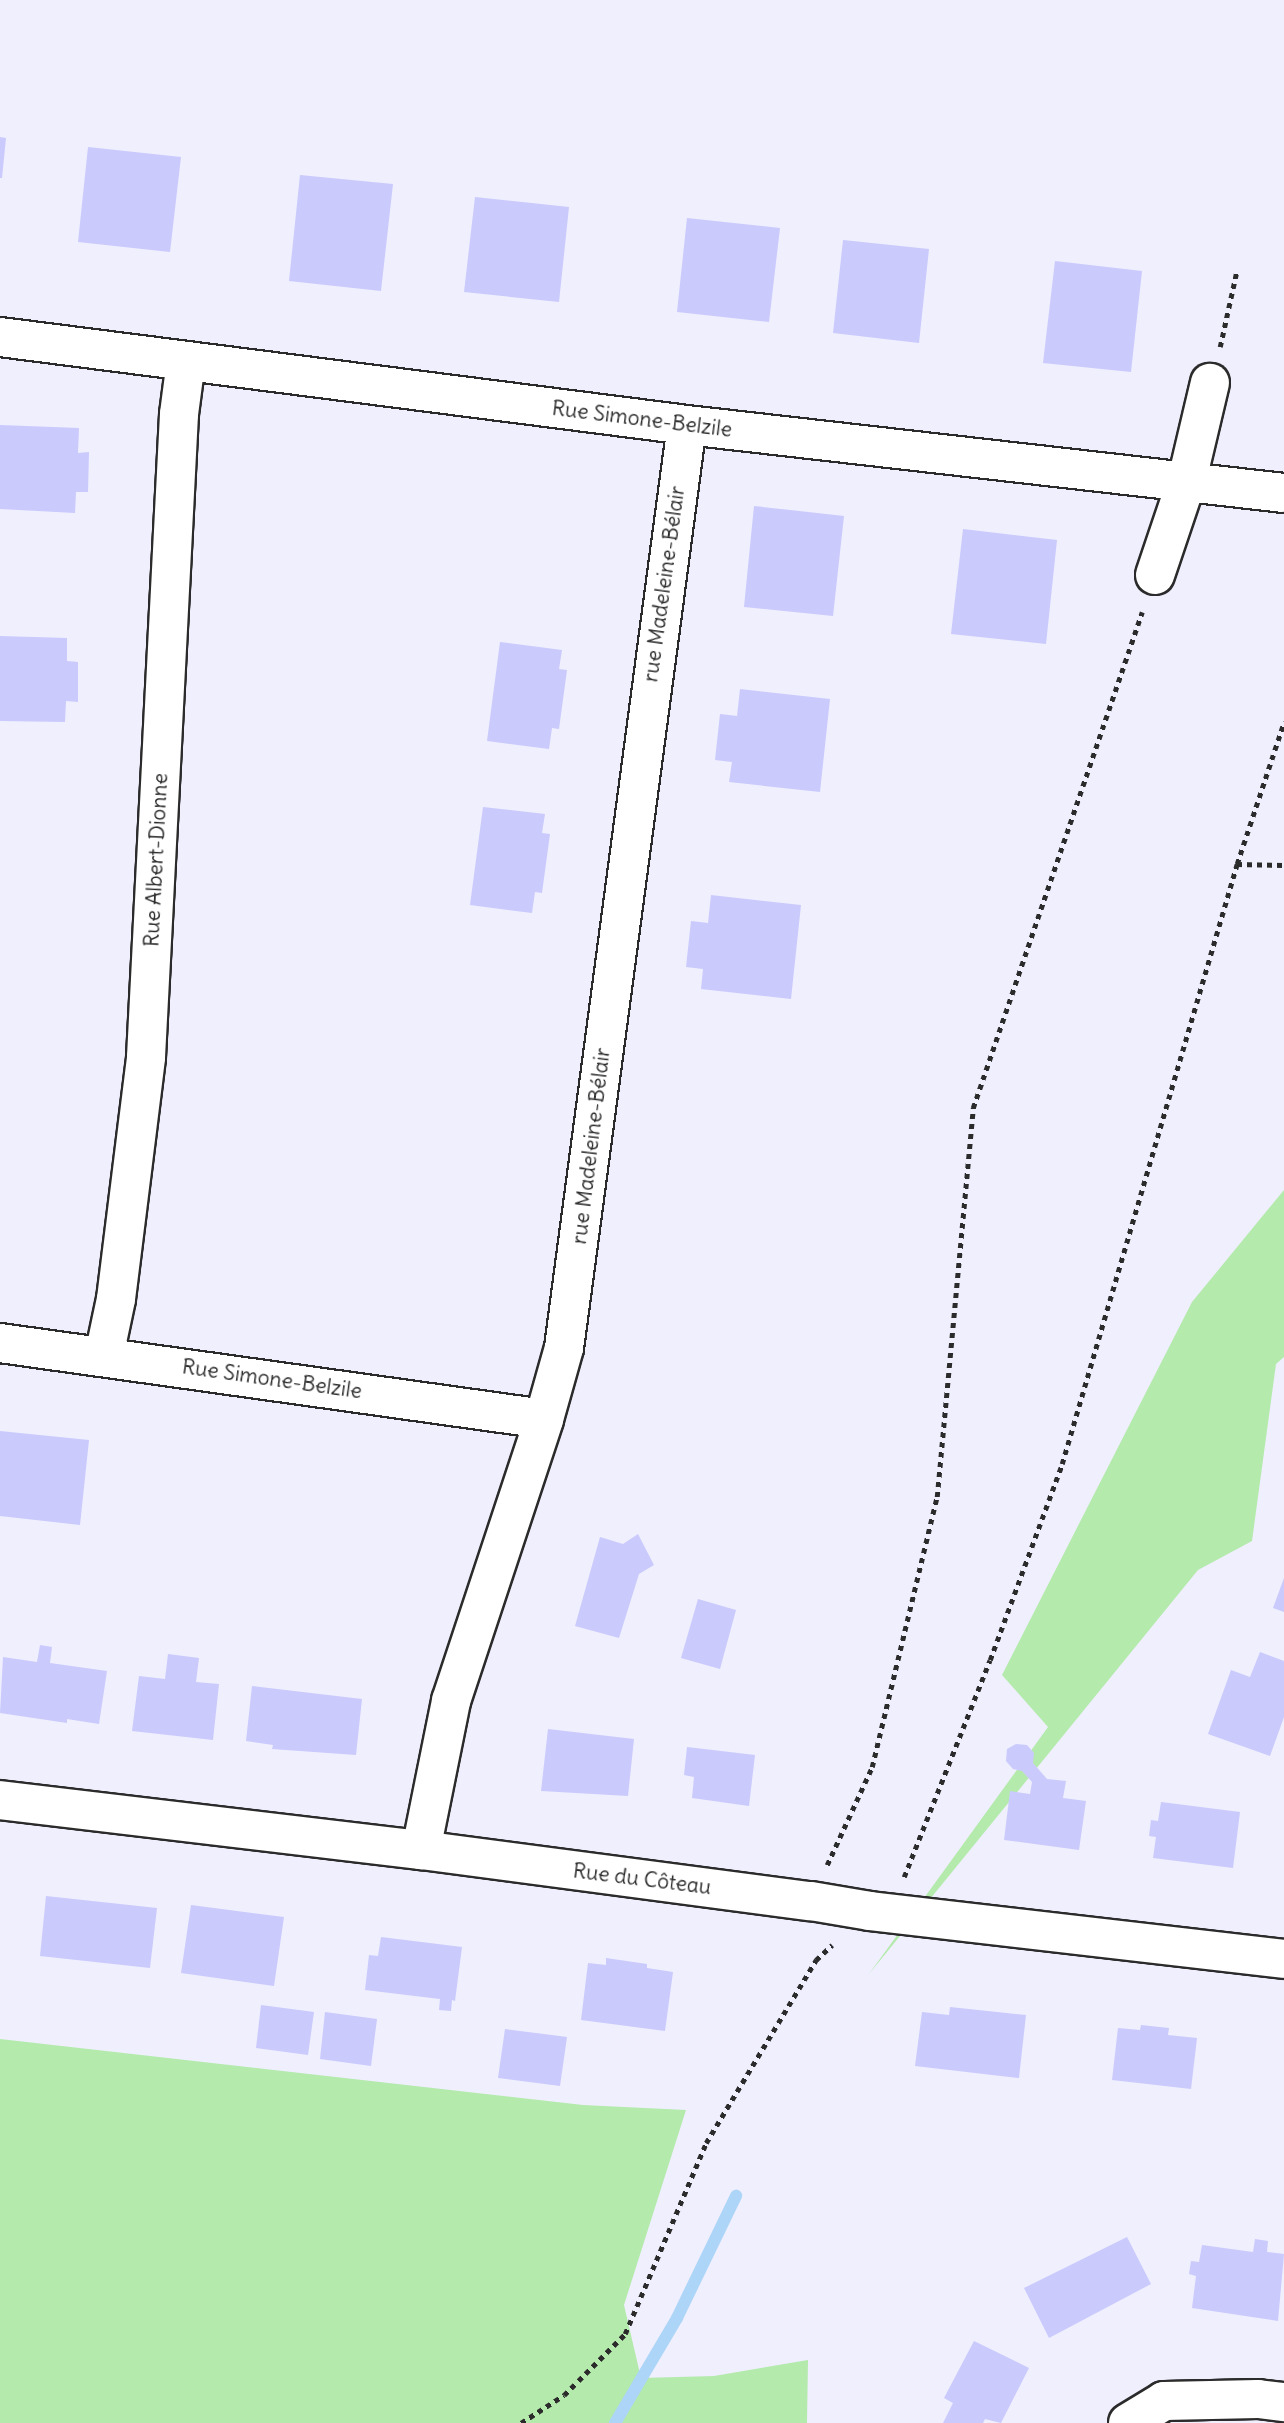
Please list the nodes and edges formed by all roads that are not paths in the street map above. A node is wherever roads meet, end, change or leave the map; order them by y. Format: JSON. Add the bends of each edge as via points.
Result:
{"nodes":[{"id":1,"x":0,"y":337,"type":"edge"},
{"id":2,"x":186,"y":361,"type":"junction"},
{"id":3,"x":1210,"y":383,"type":"dead end"},
{"id":4,"x":687,"y":425,"type":"junction"},
{"id":5,"x":1187,"y":480,"type":"junction"},
{"id":6,"x":1284,"y":493,"type":"edge"},
{"id":7,"x":1155,"y":575,"type":"road end"},
{"id":8,"x":0,"y":1343,"type":"edge"},
{"id":9,"x":104,"y":1356,"type":"junction"},
{"id":10,"x":544,"y":1419,"type":"junction"},
{"id":11,"x":0,"y":1800,"type":"edge"},
{"id":12,"x":421,"y":1850,"type":"junction"},
{"id":13,"x":1282,"y":1955,"type":"edge"},
{"id":14,"x":1284,"y":2402,"type":"edge"},
{"id":15,"x":1128,"y":2423,"type":"edge"}],
"edges":[{"from":1,"to":2,"type":"street","name":"Rue Simone-Belzile"},
{"from":2,"to":4,"type":"street","name":"Rue Simone-Belzile"},
{"from":2,"to":9,"type":"street","name":"Rue Albert-Dionne","via":[[146,1058],[116,1299]]},
{"from":3,"to":5,"type":"street"},
{"from":4,"to":5,"type":"street","name":"Rue Simone-Belzile"},
{"from":4,"to":10,"type":"street","name":"rue Madeleine-Bélair","via":[[564,1348]]},
{"from":5,"to":6,"type":"street","name":"Rue Simone-Belzile"},
{"from":5,"to":7,"type":"street"},
{"from":8,"to":9,"type":"street","name":"Rue Simone-Belzile"},
{"from":9,"to":10,"type":"street","name":"Rue Simone-Belzile"},
{"from":10,"to":12,"type":"street","name":"rue Madeleine-Bélair","via":[[451,1701]]},
{"from":11,"to":12,"type":"street","name":"Rue du Côteau"},
{"from":12,"to":13,"type":"street","name":"Rue du Côteau","via":[[870,1911]]},
{"from":14,"to":15,"type":"street","via":[[1164,2401]]}]}
